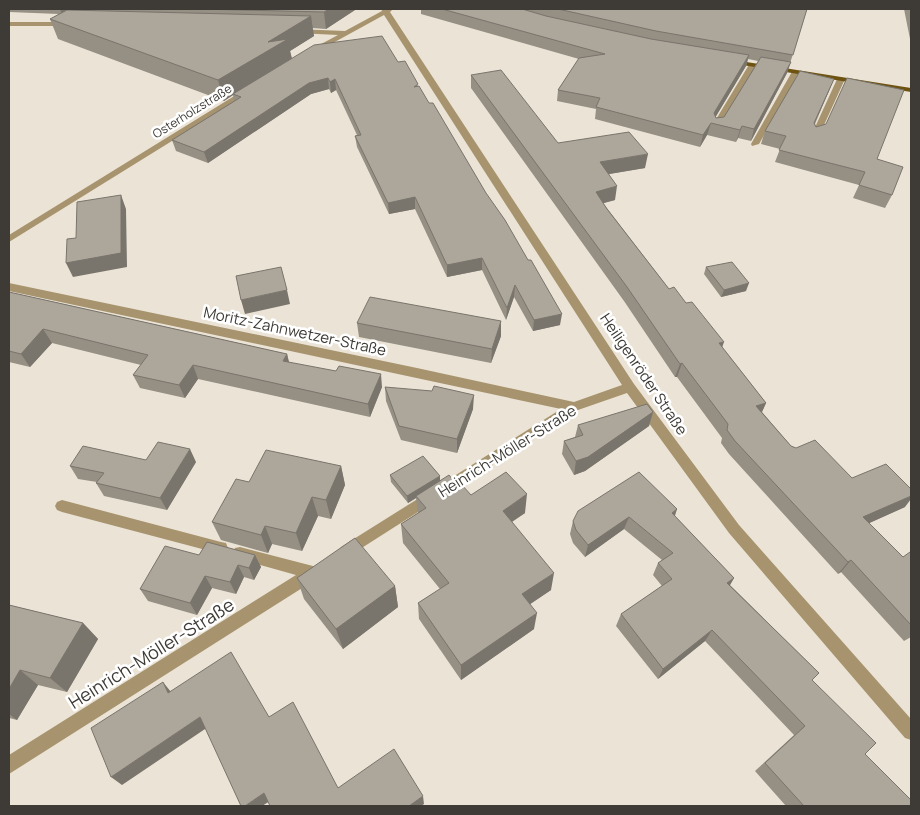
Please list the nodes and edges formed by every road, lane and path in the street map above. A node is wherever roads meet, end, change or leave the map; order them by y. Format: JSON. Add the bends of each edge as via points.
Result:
{"nodes":[{"id":1,"x":387,"y":10,"type":"edge"},
{"id":2,"x":69,"y":14,"type":"edge"},
{"id":3,"x":9,"y":24,"type":"edge"},
{"id":4,"x":59,"y":24,"type":"junction"},
{"id":5,"x":79,"y":25,"type":"edge"},
{"id":6,"x":284,"y":31,"type":"edge"},
{"id":7,"x":343,"y":33,"type":"junction"},
{"id":8,"x":301,"y":59,"type":"edge"},
{"id":9,"x":722,"y":60,"type":"edge"},
{"id":10,"x":753,"y":65,"type":"junction"},
{"id":11,"x":796,"y":72,"type":"junction"},
{"id":12,"x":841,"y":79,"type":"junction"},
{"id":13,"x":260,"y":84,"type":"edge"},
{"id":14,"x":911,"y":90,"type":"edge"},
{"id":15,"x":716,"y":126,"type":"edge"},
{"id":16,"x":815,"y":136,"type":"edge"},
{"id":17,"x":755,"y":144,"type":"dead end"},
{"id":18,"x":9,"y":239,"type":"edge"},
{"id":19,"x":9,"y":287,"type":"edge"},
{"id":20,"x":630,"y":387,"type":"junction"},
{"id":21,"x":574,"y":408,"type":"junction"},
{"id":22,"x":62,"y":506,"type":"dead end"},
{"id":23,"x":321,"y":567,"type":"junction"},
{"id":24,"x":911,"y":732,"type":"edge"},
{"id":25,"x":9,"y":765,"type":"edge"}],
"edges":[{"from":1,"to":7,"type":"street"},
{"from":1,"to":20,"type":"street","name":"Heiligenröder Straße"},
{"from":2,"to":4,"type":"street"},
{"from":3,"to":4,"type":"street"},
{"from":4,"to":5,"type":"street"},
{"from":6,"to":7,"type":"street"},
{"from":7,"to":8,"type":"street"},
{"from":9,"to":10,"type":"main road"},
{"from":10,"to":11,"type":"main road"},
{"from":10,"to":15,"type":"street"},
{"from":11,"to":12,"type":"main road"},
{"from":11,"to":17,"type":"street"},
{"from":12,"to":14,"type":"main road"},
{"from":12,"to":16,"type":"street"},
{"from":13,"to":18,"type":"street","name":"Osterholzstraße"},
{"from":19,"to":21,"type":"street","name":"Moritz-Zahnwetzer-Straße"},
{"from":20,"to":21,"type":"street","name":"Heinrich-Möller-Straße"},
{"from":20,"to":24,"type":"street","name":"Heiligenröder Straße","via":[[734,529]]},
{"from":21,"to":23,"type":"street","name":"Heinrich-Möller-Straße"},
{"from":22,"to":23,"type":"street"},
{"from":23,"to":25,"type":"street","name":"Heinrich-Möller-Straße"}]}
